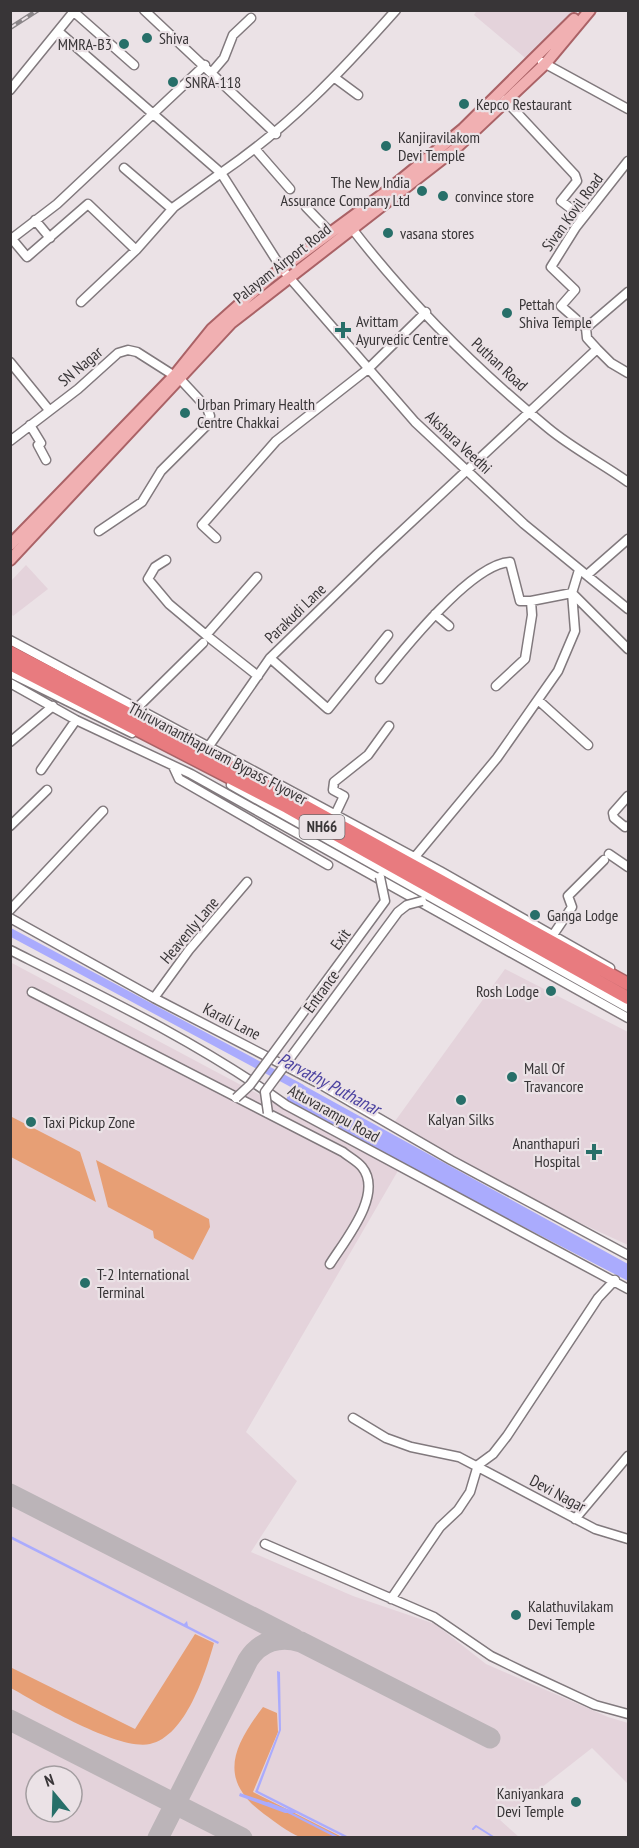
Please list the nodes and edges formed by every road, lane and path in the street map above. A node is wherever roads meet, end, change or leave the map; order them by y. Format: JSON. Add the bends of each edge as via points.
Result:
{"nodes":[{"id":1,"x":144,"y":10,"type":"edge"},
{"id":2,"x":396,"y":10,"type":"edge"},
{"id":3,"x":580,"y":10,"type":"edge"},
{"id":4,"x":590,"y":10,"type":"edge"},
{"id":5,"x":75,"y":11,"type":"edge"},
{"id":6,"x":251,"y":18,"type":"dead end"},
{"id":7,"x":59,"y":32,"type":"junction"},
{"id":8,"x":541,"y":61,"type":"junction"},
{"id":9,"x":134,"y":65,"type":"dead end"},
{"id":10,"x":208,"y":68,"type":"junction"},
{"id":11,"x":335,"y":78,"type":"junction"},
{"id":12,"x":10,"y":90,"type":"edge"},
{"id":13,"x":358,"y":95,"type":"dead end"},
{"id":14,"x":505,"y":100,"type":"junction"},
{"id":15,"x":628,"y":109,"type":"edge"},
{"id":16,"x":154,"y":115,"type":"junction"},
{"id":17,"x":276,"y":134,"type":"junction"},
{"id":18,"x":256,"y":150,"type":"junction"},
{"id":19,"x":628,"y":161,"type":"edge"},
{"id":20,"x":124,"y":168,"type":"dead end"},
{"id":21,"x":221,"y":174,"type":"junction"},
{"id":22,"x":290,"y":189,"type":"dead end"},
{"id":23,"x":306,"y":207,"type":"dead end"},
{"id":24,"x":172,"y":209,"type":"junction"},
{"id":25,"x":584,"y":218,"type":"junction"},
{"id":26,"x":35,"y":220,"type":"junction"},
{"id":27,"x":349,"y":225,"type":"junction"},
{"id":28,"x":330,"y":232,"type":"junction"},
{"id":29,"x":50,"y":238,"type":"junction"},
{"id":30,"x":11,"y":240,"type":"edge"},
{"id":31,"x":136,"y":250,"type":"junction"},
{"id":32,"x":285,"y":272,"type":"junction"},
{"id":33,"x":628,"y":292,"type":"edge"},
{"id":34,"x":81,"y":302,"type":"dead end"},
{"id":35,"x":426,"y":312,"type":"junction"},
{"id":36,"x":586,"y":328,"type":"junction"},
{"id":37,"x":597,"y":349,"type":"junction"},
{"id":38,"x":10,"y":362,"type":"edge"},
{"id":39,"x":368,"y":369,"type":"junction"},
{"id":40,"x":628,"y":373,"type":"edge"},
{"id":41,"x":178,"y":377,"type":"junction"},
{"id":42,"x":49,"y":410,"type":"junction"},
{"id":43,"x":530,"y":412,"type":"junction"},
{"id":44,"x":30,"y":425,"type":"junction"},
{"id":45,"x":10,"y":441,"type":"edge"},
{"id":46,"x":46,"y":460,"type":"dead end"},
{"id":47,"x":466,"y":470,"type":"junction"},
{"id":48,"x":628,"y":482,"type":"edge"},
{"id":49,"x":99,"y":531,"type":"dead end"},
{"id":50,"x":216,"y":538,"type":"dead end"},
{"id":51,"x":628,"y":539,"type":"edge"},
{"id":52,"x":10,"y":545,"type":"edge"},
{"id":53,"x":10,"y":560,"type":"edge"},
{"id":54,"x":166,"y":560,"type":"dead end"},
{"id":55,"x":583,"y":572,"type":"junction"},
{"id":56,"x":257,"y":577,"type":"dead end"},
{"id":57,"x":572,"y":593,"type":"junction"},
{"id":58,"x":531,"y":601,"type":"junction"},
{"id":59,"x":628,"y":609,"type":"edge"},
{"id":60,"x":435,"y":614,"type":"junction"},
{"id":61,"x":449,"y":626,"type":"dead end"},
{"id":62,"x":388,"y":635,"type":"dead end"},
{"id":63,"x":205,"y":639,"type":"junction"},
{"id":64,"x":10,"y":640,"type":"edge"},
{"id":65,"x":628,"y":649,"type":"edge"},
{"id":66,"x":10,"y":652,"type":"edge"},
{"id":67,"x":270,"y":658,"type":"junction"},
{"id":68,"x":10,"y":664,"type":"edge"},
{"id":69,"x":10,"y":673,"type":"edge"},
{"id":70,"x":258,"y":676,"type":"junction"},
{"id":71,"x":380,"y":679,"type":"dead end"},
{"id":72,"x":10,"y":683,"type":"edge"},
{"id":73,"x":496,"y":686,"type":"dead end"},
{"id":74,"x":538,"y":700,"type":"junction"},
{"id":75,"x":53,"y":706,"type":"junction"},
{"id":76,"x":137,"y":708,"type":"junction"},
{"id":77,"x":76,"y":720,"type":"junction"},
{"id":78,"x":388,"y":726,"type":"dead end"},
{"id":79,"x":11,"y":741,"type":"edge"},
{"id":80,"x":588,"y":744,"type":"dead end"},
{"id":81,"x":209,"y":746,"type":"junction"},
{"id":82,"x":173,"y":766,"type":"junction"},
{"id":83,"x":41,"y":770,"type":"dead end"},
{"id":84,"x":47,"y":789,"type":"dead end"},
{"id":85,"x":628,"y":796,"type":"edge"},
{"id":86,"x":103,"y":811,"type":"dead end"},
{"id":87,"x":335,"y":815,"type":"junction"},
{"id":88,"x":10,"y":826,"type":"edge"},
{"id":89,"x":628,"y":826,"type":"edge"},
{"id":90,"x":414,"y":858,"type":"junction"},
{"id":91,"x":328,"y":865,"type":"dead end"},
{"id":92,"x":628,"y":867,"type":"edge"},
{"id":93,"x":380,"y":877,"type":"junction"},
{"id":94,"x":247,"y":882,"type":"dead end"},
{"id":95,"x":422,"y":901,"type":"junction"},
{"id":96,"x":10,"y":910,"type":"edge"},
{"id":97,"x":10,"y":918,"type":"edge"},
{"id":98,"x":553,"y":935,"type":"junction"},
{"id":99,"x":10,"y":950,"type":"edge"},
{"id":100,"x":628,"y":978,"type":"edge"},
{"id":101,"x":628,"y":984,"type":"edge"},
{"id":102,"x":32,"y":992,"type":"dead end"},
{"id":103,"x":154,"y":998,"type":"junction"},
{"id":104,"x":628,"y":998,"type":"edge"},
{"id":105,"x":628,"y":1008,"type":"edge"},
{"id":106,"x":628,"y":1018,"type":"edge"},
{"id":107,"x":236,"y":1098,"type":"junction"},
{"id":108,"x":268,"y":1113,"type":"junction"},
{"id":109,"x":628,"y":1255,"type":"edge"},
{"id":110,"x":330,"y":1264,"type":"dead end"},
{"id":111,"x":615,"y":1280,"type":"junction"},
{"id":112,"x":628,"y":1289,"type":"edge"},
{"id":113,"x":353,"y":1418,"type":"dead end"},
{"id":114,"x":628,"y":1456,"type":"edge"},
{"id":115,"x":478,"y":1465,"type":"junction"},
{"id":116,"x":575,"y":1519,"type":"junction"},
{"id":117,"x":628,"y":1539,"type":"edge"},
{"id":118,"x":264,"y":1544,"type":"dead end"},
{"id":119,"x":391,"y":1599,"type":"junction"},
{"id":120,"x":628,"y":1714,"type":"edge"}],
"edges":[{"from":1,"to":10,"type":"street"},
{"from":2,"to":11,"type":"street"},
{"from":3,"to":8,"type":"main road","name":"Palayam Airport Road"},
{"from":4,"to":8,"type":"main road","name":"Palayam Airport Road"},
{"from":5,"to":7,"type":"street"},
{"from":5,"to":9,"type":"street"},
{"from":6,"to":10,"type":"street","via":[[233,35],[224,58]]},
{"from":7,"to":12,"type":"street"},
{"from":7,"to":16,"type":"street","name":"Akshara Veedhi"},
{"from":8,"to":14,"type":"main road","name":"Palayam Airport Road"},
{"from":8,"to":15,"type":"street"},
{"from":8,"to":27,"type":"main road","name":"Palayam Airport Road"},
{"from":10,"to":16,"type":"street"},
{"from":10,"to":17,"type":"street"},
{"from":11,"to":13,"type":"street"},
{"from":11,"to":17,"type":"street"},
{"from":14,"to":25,"type":"street","via":[[575,175],[577,181],[561,201]]},
{"from":14,"to":27,"type":"main road","name":"Palayam Airport Road","via":[[455,149]]},
{"from":16,"to":21,"type":"street","name":"Akshara Veedhi"},
{"from":16,"to":26,"type":"street"},
{"from":17,"to":18,"type":"street"},
{"from":18,"to":21,"type":"street"},
{"from":18,"to":22,"type":"street"},
{"from":19,"to":25,"type":"street","name":"Sivan Kovil Road"},
{"from":20,"to":24,"type":"street"},
{"from":21,"to":24,"type":"street"},
{"from":21,"to":32,"type":"street","name":"Akshara Veedhi"},
{"from":23,"to":28,"type":"street"},
{"from":24,"to":31,"type":"street"},
{"from":25,"to":36,"type":"street","name":"Sivan Kovil Road","via":[[551,267],[575,290],[561,306]]},
{"from":26,"to":29,"type":"street"},
{"from":26,"to":30,"type":"street"},
{"from":27,"to":28,"type":"main road","name":"Palayam Airport Road"},
{"from":27,"to":32,"type":"main road","name":"Palayam Airport Road"},
{"from":27,"to":35,"type":"street","name":"Puthan Road","via":[[382,267]]},
{"from":28,"to":32,"type":"main road","name":"Palayam Airport Road"},
{"from":29,"to":30,"type":"street","via":[[27,257]]},
{"from":29,"to":31,"type":"street","via":[[88,204]]},
{"from":31,"to":34,"type":"street"},
{"from":32,"to":39,"type":"street","name":"Akshara Veedhi"},
{"from":32,"to":41,"type":"main road","name":"Palayam Airport Road"},
{"from":33,"to":36,"type":"street"},
{"from":35,"to":39,"type":"street"},
{"from":35,"to":43,"type":"street","name":"Puthan Road","via":[[491,379]]},
{"from":36,"to":37,"type":"street","via":[[587,338]]},
{"from":37,"to":40,"type":"street"},
{"from":37,"to":43,"type":"street","name":"Parakudi Lane"},
{"from":38,"to":42,"type":"street"},
{"from":39,"to":47,"type":"street","name":"Akshara Veedhi","via":[[415,422]]},
{"from":39,"to":50,"type":"street","via":[[276,441],[257,462],[202,525]]},
{"from":41,"to":42,"type":"street","name":"SN Nagar","via":[[128,350],[118,353]]},
{"from":41,"to":49,"type":"street","via":[[207,408],[208,424],[161,471],[142,502]]},
{"from":41,"to":52,"type":"main road","name":"Palayam Airport Road"},
{"from":41,"to":53,"type":"main road","name":"Palayam Airport Road"},
{"from":42,"to":44,"type":"street","name":"SN Nagar"},
{"from":43,"to":47,"type":"street","name":"Parakudi Lane"},
{"from":43,"to":48,"type":"street","name":"Puthan Road","via":[[550,430]]},
{"from":44,"to":45,"type":"street","name":"SN Nagar"},
{"from":44,"to":46,"type":"street"},
{"from":47,"to":55,"type":"street","name":"Akshara Veedhi"},
{"from":47,"to":67,"type":"street","name":"Parakudi Lane"},
{"from":51,"to":55,"type":"street"},
{"from":54,"to":63,"type":"street","via":[[155,567],[148,579]]},
{"from":55,"to":57,"type":"street"},
{"from":55,"to":59,"type":"street","name":"Akshara Veedhi"},
{"from":56,"to":63,"type":"street"},
{"from":57,"to":58,"type":"street"},
{"from":57,"to":65,"type":"street"},
{"from":57,"to":74,"type":"street","via":[[575,631],[567,656]]},
{"from":58,"to":60,"type":"street","via":[[520,601],[510,562],[505,562],[486,571]]},
{"from":58,"to":73,"type":"street","via":[[525,658]]},
{"from":60,"to":61,"type":"street"},
{"from":60,"to":71,"type":"street"},
{"from":62,"to":67,"type":"street","name":"Parakudi Lane","via":[[328,709]]},
{"from":63,"to":70,"type":"street"},
{"from":63,"to":76,"type":"street"},
{"from":64,"to":76,"type":"street"},
{"from":66,"to":101,"type":"highway","name":"Thiruvananthapuram Bypass Flyover","number":"NH66","via":[[290,798]]},
{"from":67,"to":70,"type":"street"},
{"from":68,"to":104,"type":"highway","name":"Thiruvananthapuram Bypass Flyover","number":"NH66","via":[[287,807]]},
{"from":69,"to":105,"type":"street","via":[[183,757]]},
{"from":70,"to":81,"type":"street"},
{"from":72,"to":75,"type":"street"},
{"from":74,"to":80,"type":"street"},
{"from":74,"to":90,"type":"street","via":[[497,758]]},
{"from":75,"to":77,"type":"street"},
{"from":75,"to":79,"type":"street"},
{"from":76,"to":81,"type":"street"},
{"from":77,"to":82,"type":"street"},
{"from":77,"to":83,"type":"street"},
{"from":78,"to":87,"type":"street","via":[[368,755],[334,782],[333,790],[344,796]]},
{"from":81,"to":87,"type":"street"},
{"from":82,"to":91,"type":"street","via":[[179,779]]},
{"from":82,"to":93,"type":"street"},
{"from":84,"to":88,"type":"street"},
{"from":85,"to":89,"type":"street","via":[[613,813],[614,818]]},
{"from":86,"to":96,"type":"street"},
{"from":87,"to":90,"type":"street"},
{"from":90,"to":98,"type":"street"},
{"from":92,"to":98,"type":"street","via":[[607,857],[568,896],[572,907]]},
{"from":93,"to":95,"type":"street"},
{"from":93,"to":107,"type":"street","name":"Exit","bridge":true,"via":[[385,901],[250,1085]]},
{"from":94,"to":103,"type":"street","name":"Heavenly Lane"},
{"from":95,"to":106,"type":"street"},
{"from":95,"to":108,"type":"street","name":"Entrance","bridge":true,"via":[[398,912],[265,1092]]},
{"from":97,"to":103,"type":"street","name":"Karali Lane"},
{"from":98,"to":100,"type":"street"},
{"from":99,"to":111,"type":"street","name":"Attuvarampu Road","via":[[185,1042],[286,1105]]},
{"from":102,"to":107,"type":"street"},
{"from":103,"to":109,"type":"street","name":"Karali Lane","via":[[318,1083]]},
{"from":107,"to":108,"type":"street"},
{"from":108,"to":110,"type":"street","via":[[343,1152],[362,1167],[370,1188],[368,1200]]},
{"from":111,"to":112,"type":"street","name":"Attuvarampu Road"},
{"from":111,"to":115,"type":"street","via":[[598,1298],[494,1454]]},
{"from":113,"to":115,"type":"street","name":"Devi Nagar","via":[[403,1444]]},
{"from":114,"to":116,"type":"street"},
{"from":115,"to":116,"type":"street","name":"Devi Nagar"},
{"from":115,"to":119,"type":"street","via":[[470,1492],[440,1527]]},
{"from":116,"to":117,"type":"street","name":"Devi Nagar"},
{"from":118,"to":119,"type":"street"},
{"from":119,"to":120,"type":"street","via":[[434,1617],[491,1656],[595,1705]]}]}
